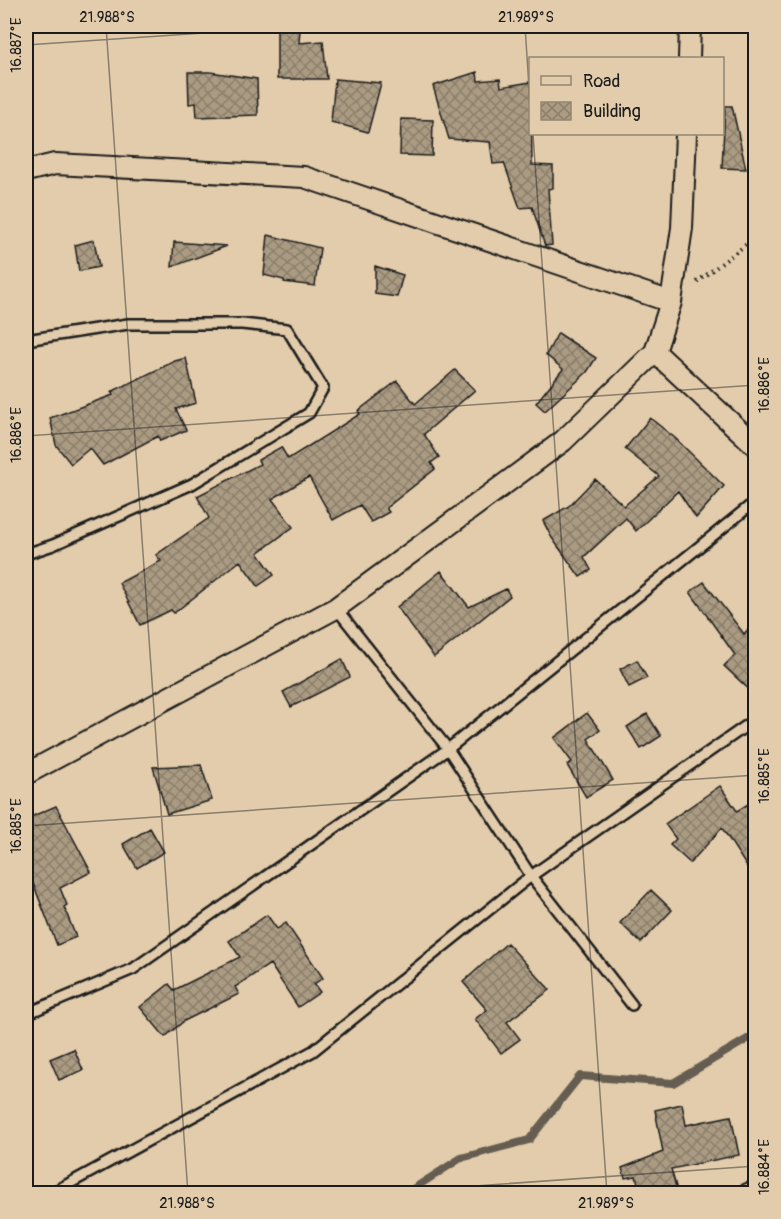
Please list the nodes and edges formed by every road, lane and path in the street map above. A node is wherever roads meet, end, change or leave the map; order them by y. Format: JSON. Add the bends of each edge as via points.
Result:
{"nodes":[{"id":1,"x":690,"y":26,"type":"edge"},
{"id":2,"x":689,"y":57,"type":"edge"},
{"id":3,"x":686,"y":135,"type":"edge"},
{"id":4,"x":26,"y":171,"type":"edge"},
{"id":5,"x":756,"y":237,"type":"edge"},
{"id":6,"x":671,"y":302,"type":"junction"},
{"id":7,"x":26,"y":340,"type":"edge"},
{"id":8,"x":655,"y":352,"type":"junction"},
{"id":9,"x":756,"y":446,"type":"edge"},
{"id":10,"x":756,"y":501,"type":"edge"},
{"id":11,"x":26,"y":554,"type":"edge"},
{"id":12,"x":336,"y":608,"type":"junction"},
{"id":13,"x":756,"y":719,"type":"edge"},
{"id":14,"x":448,"y":749,"type":"junction"},
{"id":15,"x":26,"y":774,"type":"edge"},
{"id":16,"x":531,"y":876,"type":"junction"},
{"id":17,"x":632,"y":1005,"type":"dead end"},
{"id":18,"x":26,"y":1014,"type":"edge"},
{"id":19,"x":756,"y":1191,"type":"edge"},
{"id":20,"x":50,"y":1194,"type":"edge"},
{"id":21,"x":748,"y":1194,"type":"edge"}],
"edges":[{"from":1,"to":2,"type":"street"},
{"from":3,"to":6,"type":"street","via":[[682,228]]},
{"from":4,"to":6,"type":"street","via":[[55,164],[304,177]]},
{"from":5,"to":6,"type":"path"},
{"from":6,"to":8,"type":"street"},
{"from":7,"to":11,"type":"lane","via":[[128,324],[242,324],[287,329],[323,388],[309,413],[192,484]]},
{"from":8,"to":9,"type":"street"},
{"from":8,"to":12,"type":"street","via":[[563,441]]},
{"from":10,"to":14,"type":"lane"},
{"from":12,"to":14,"type":"lane"},
{"from":12,"to":15,"type":"street"},
{"from":13,"to":16,"type":"lane"},
{"from":14,"to":16,"type":"lane"},
{"from":14,"to":18,"type":"lane","via":[[133,969]]},
{"from":16,"to":17,"type":"lane"},
{"from":16,"to":20,"type":"lane","via":[[313,1051]]},
{"from":19,"to":21,"type":"street"}]}
